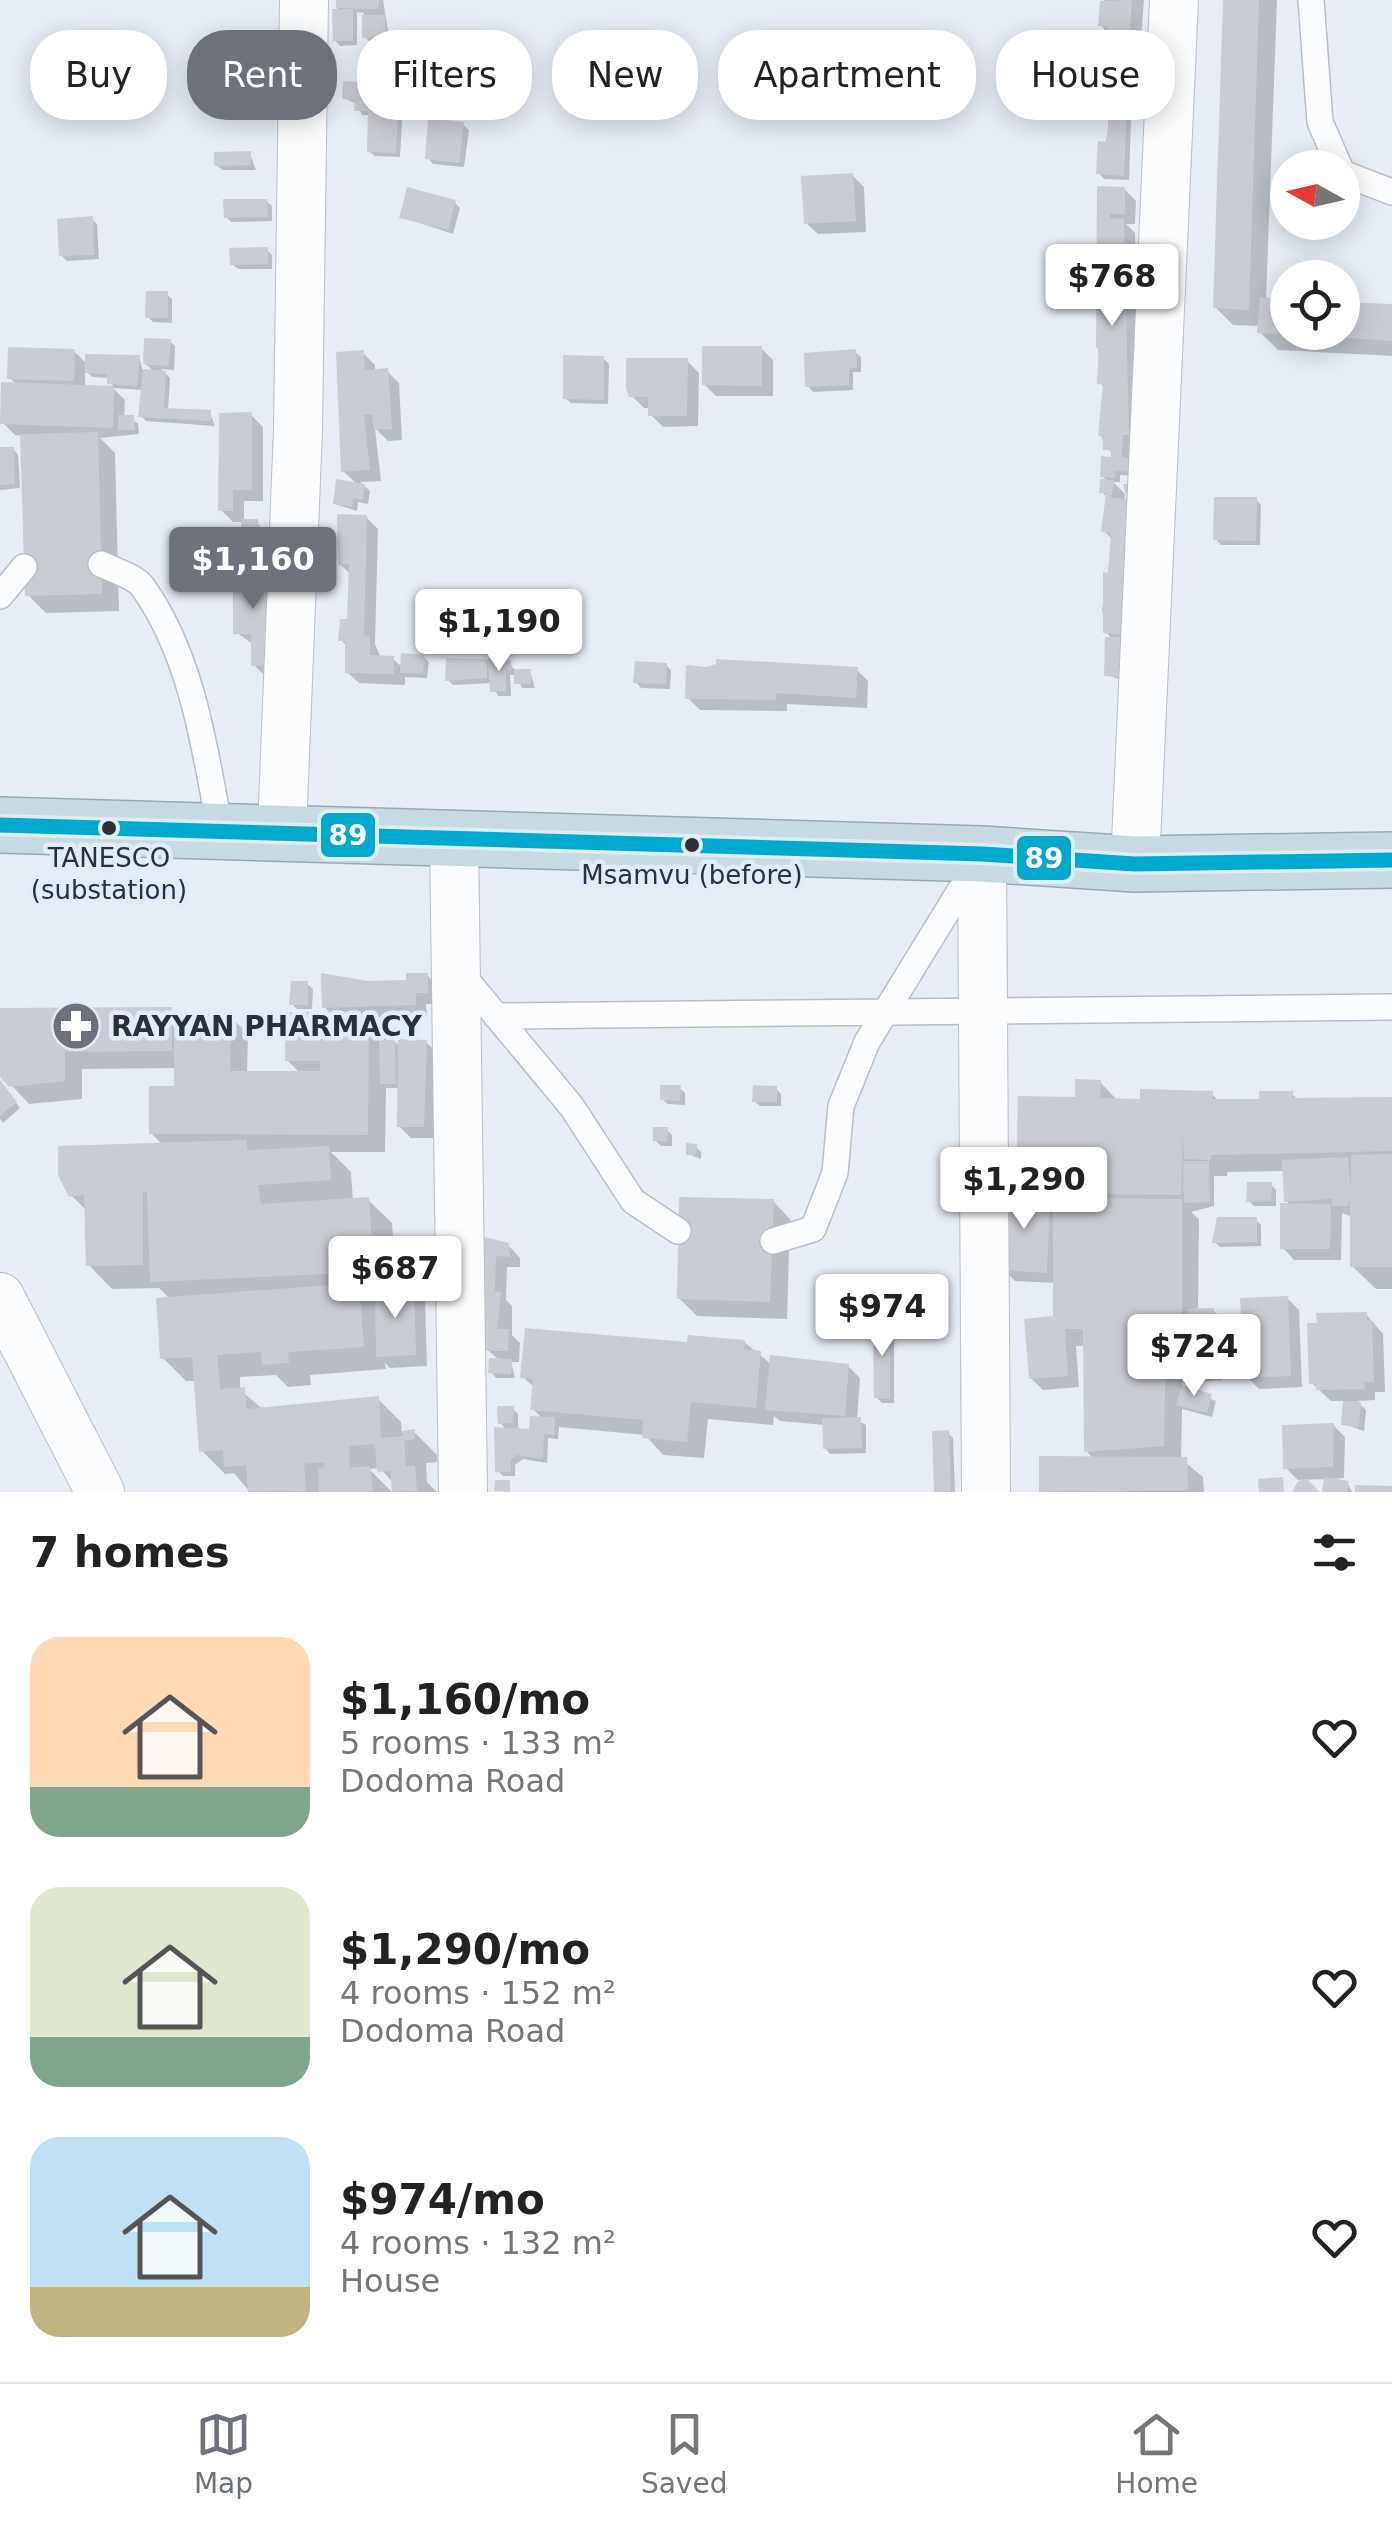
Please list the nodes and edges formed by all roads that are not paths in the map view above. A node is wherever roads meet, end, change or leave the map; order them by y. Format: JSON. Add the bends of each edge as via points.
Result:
{"nodes":[{"id":1,"x":304,"y":0,"type":"edge"},
{"id":2,"x":1174,"y":0,"type":"edge"},
{"id":3,"x":1311,"y":0,"type":"edge"},
{"id":4,"x":1332,"y":150,"type":"edge"},
{"id":5,"x":1360,"y":178,"type":"edge"},
{"id":6,"x":1392,"y":192,"type":"edge"},
{"id":7,"x":101,"y":564,"type":"dead end"},
{"id":8,"x":24,"y":566,"type":"dead end"},
{"id":9,"x":0,"y":596,"type":"edge"},
{"id":10,"x":0,"y":825,"type":"edge"},
{"id":11,"x":220,"y":830,"type":"junction"},
{"id":12,"x":282,"y":830,"type":"junction"},
{"id":13,"x":454,"y":839,"type":"junction"},
{"id":14,"x":982,"y":854,"type":"junction"},
{"id":15,"x":1392,"y":860,"type":"edge"},
{"id":16,"x":1135,"y":864,"type":"junction"},
{"id":17,"x":456,"y":967,"type":"junction"},
{"id":18,"x":1392,"y":1007,"type":"edge"},
{"id":19,"x":888,"y":1009,"type":"junction"},
{"id":20,"x":982,"y":1012,"type":"junction"},
{"id":21,"x":496,"y":1016,"type":"junction"},
{"id":22,"x":678,"y":1232,"type":"dead end"},
{"id":23,"x":772,"y":1241,"type":"dead end"},
{"id":24,"x":0,"y":1296,"type":"edge"},
{"id":25,"x":100,"y":1492,"type":"edge"},
{"id":26,"x":464,"y":1492,"type":"edge"},
{"id":27,"x":986,"y":1492,"type":"edge"}],
"edges":[{"from":1,"to":12,"type":"street","via":[[298,429]]},
{"from":2,"to":16,"type":"street"},
{"from":3,"to":4,"type":"lane","via":[[1320,122]]},
{"from":5,"to":6,"type":"lane"},
{"from":7,"to":11,"type":"lane","via":[[140,583],[172,643],[200,724]]},
{"from":8,"to":9,"type":"lane"},
{"from":10,"to":11,"type":"highway"},
{"from":11,"to":12,"type":"highway"},
{"from":12,"to":13,"type":"highway"},
{"from":13,"to":14,"type":"highway"},
{"from":13,"to":17,"type":"street"},
{"from":14,"to":16,"type":"highway"},
{"from":14,"to":19,"type":"lane"},
{"from":14,"to":20,"type":"street"},
{"from":15,"to":16,"type":"highway"},
{"from":17,"to":21,"type":"lane"},
{"from":17,"to":26,"type":"street"},
{"from":18,"to":20,"type":"lane"},
{"from":19,"to":20,"type":"lane"},
{"from":19,"to":21,"type":"lane"},
{"from":19,"to":23,"type":"lane","via":[[841,1106],[835,1174],[813,1229]]},
{"from":20,"to":27,"type":"street"},
{"from":21,"to":22,"type":"lane","via":[[572,1108],[633,1201]]},
{"from":24,"to":25,"type":"street"}]}
